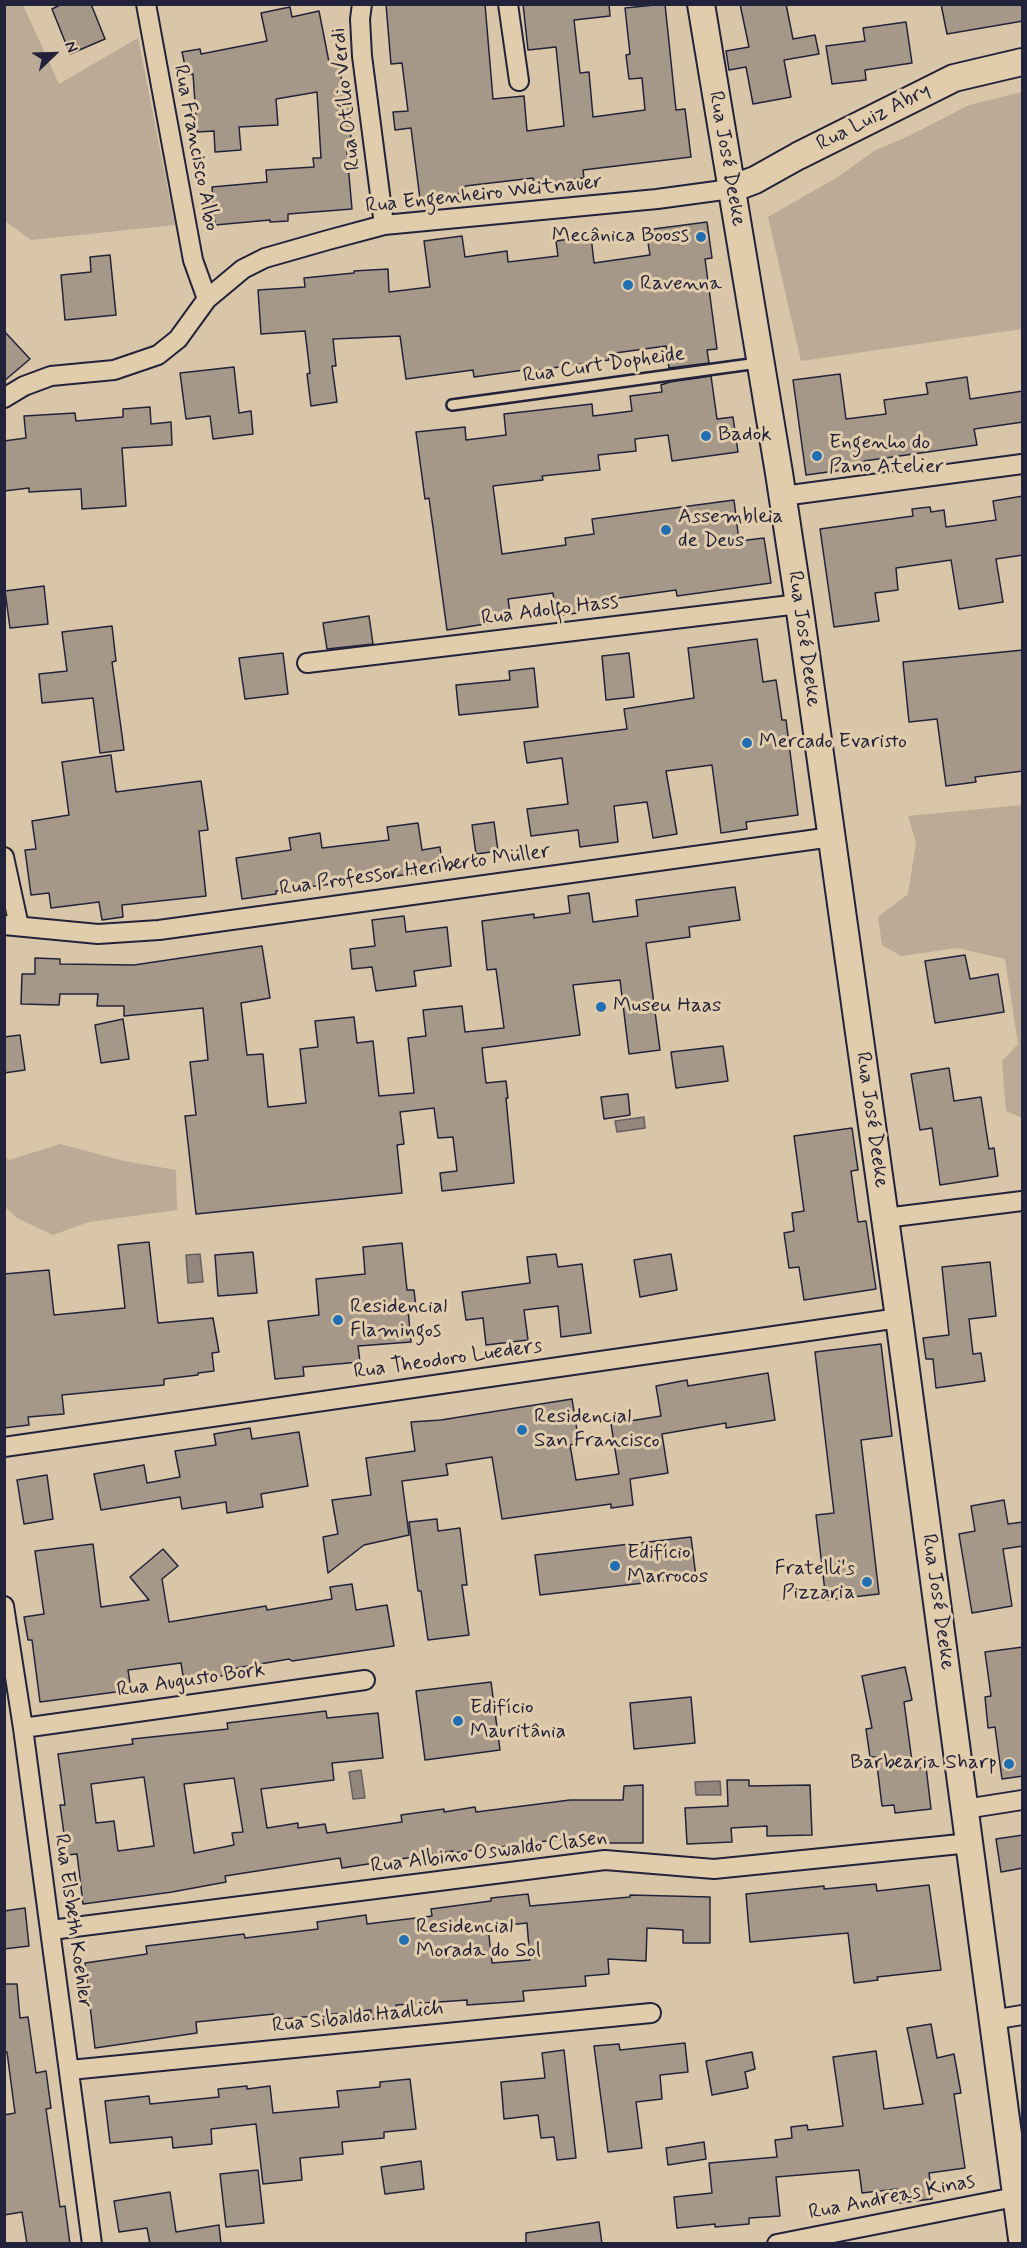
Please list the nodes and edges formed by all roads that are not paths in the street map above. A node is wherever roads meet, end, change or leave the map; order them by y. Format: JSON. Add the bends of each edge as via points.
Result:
{"nodes":[{"id":1,"x":147,"y":4,"type":"edge"},
{"id":2,"x":362,"y":4,"type":"edge"},
{"id":3,"x":508,"y":4,"type":"edge"},
{"id":4,"x":701,"y":4,"type":"edge"},
{"id":5,"x":1023,"y":62,"type":"edge"},
{"id":6,"x":519,"y":81,"type":"dead end"},
{"id":7,"x":731,"y":189,"type":"junction"},
{"id":8,"x":384,"y":225,"type":"junction"},
{"id":9,"x":207,"y":299,"type":"junction"},
{"id":10,"x":761,"y":362,"type":"junction"},
{"id":11,"x":4,"y":399,"type":"edge"},
{"id":12,"x":452,"y":405,"type":"dead end"},
{"id":13,"x":1023,"y":465,"type":"edge"},
{"id":14,"x":783,"y":496,"type":"junction"},
{"id":15,"x":799,"y":604,"type":"junction"},
{"id":16,"x":307,"y":663,"type":"dead end"},
{"id":17,"x":832,"y":837,"type":"junction"},
{"id":18,"x":4,"y":857,"type":"edge"},
{"id":19,"x":11,"y":926,"type":"edge"},
{"id":20,"x":1023,"y":1201,"type":"edge"},
{"id":21,"x":885,"y":1218,"type":"junction"},
{"id":22,"x":899,"y":1318,"type":"junction"},
{"id":23,"x":4,"y":1447,"type":"edge"},
{"id":24,"x":4,"y":1606,"type":"edge"},
{"id":25,"x":365,"y":1680,"type":"dead end"},
{"id":26,"x":23,"y":1728,"type":"junction"},
{"id":27,"x":1023,"y":1800,"type":"edge"},
{"id":28,"x":965,"y":1809,"type":"junction"},
{"id":29,"x":970,"y":1843,"type":"junction"},
{"id":30,"x":51,"y":1930,"type":"junction"},
{"id":31,"x":651,"y":2013,"type":"dead end"},
{"id":32,"x":1023,"y":2015,"type":"edge"},
{"id":33,"x":992,"y":2020,"type":"junction"},
{"id":34,"x":70,"y":2070,"type":"junction"},
{"id":35,"x":1015,"y":2197,"type":"junction"},
{"id":36,"x":1023,"y":2238,"type":"edge"},
{"id":37,"x":92,"y":2244,"type":"edge"},
{"id":38,"x":777,"y":2244,"type":"edge"}],
"edges":[{"from":1,"to":9,"type":"street","name":"Rua Francisco Albo","via":[[193,260]]},
{"from":2,"to":8,"type":"street","name":"Rua Otílio Verdi","via":[[362,56]]},
{"from":3,"to":6,"type":"street"},
{"from":4,"to":7,"type":"street","name":"Rua José Deeke"},
{"from":5,"to":7,"type":"street","name":"Rua Luiz Abry","via":[[954,78]]},
{"from":7,"to":8,"type":"street","name":"Rua Engenheiro Weitnauer"},
{"from":7,"to":10,"type":"street","name":"Rua José Deeke"},
{"from":8,"to":9,"type":"street","name":"Rua Engenheiro Weitnauer","via":[[265,258],[243,269]]},
{"from":9,"to":11,"type":"street","name":"Rua Engenheiro Weitnauer","via":[[178,339],[158,356],[114,370],[51,376]]},
{"from":10,"to":12,"type":"lane","name":"Rua Curt Dopheide"},
{"from":10,"to":14,"type":"street","name":"Rua José Deeke"},
{"from":13,"to":14,"type":"street"},
{"from":14,"to":15,"type":"street","name":"Rua José Deeke"},
{"from":15,"to":16,"type":"street","name":"Rua Adolfo Hass"},
{"from":15,"to":17,"type":"street","name":"Rua José Deeke"},
{"from":17,"to":19,"type":"street","name":"Rua Professor Heriberto Müller","via":[[159,930],[98,934]]},
{"from":17,"to":21,"type":"street","name":"Rua José Deeke"},
{"from":18,"to":19,"type":"street"},
{"from":20,"to":21,"type":"street"},
{"from":21,"to":22,"type":"street","name":"Rua José Deeke"},
{"from":22,"to":23,"type":"street","name":"Rua Theodoro Lueders"},
{"from":22,"to":28,"type":"street","name":"Rua José Deeke"},
{"from":24,"to":26,"type":"street","name":"Rua Elsbeth Koehler"},
{"from":25,"to":26,"type":"street","name":"Rua Augusto Bork"},
{"from":26,"to":30,"type":"street","name":"Rua Elsbeth Koehler"},
{"from":27,"to":28,"type":"street"},
{"from":28,"to":29,"type":"street","name":"Rua José Deeke"},
{"from":29,"to":30,"type":"street","name":"Rua Albino Oswaldo Clasen","via":[[714,1869],[605,1860]]},
{"from":29,"to":33,"type":"street","name":"Rua José Deeke"},
{"from":30,"to":34,"type":"street","name":"Rua Elsbeth Koehler"},
{"from":31,"to":34,"type":"street","name":"Rua Sibaldo Hadlich"},
{"from":32,"to":33,"type":"street"},
{"from":33,"to":35,"type":"street","name":"Rua José Deeke"},
{"from":34,"to":37,"type":"street","name":"Rua Elsbeth Koehler"},
{"from":35,"to":36,"type":"street","name":"Rua José Deeke"},
{"from":35,"to":38,"type":"street","name":"Rua Andreas Kinas"}]}
